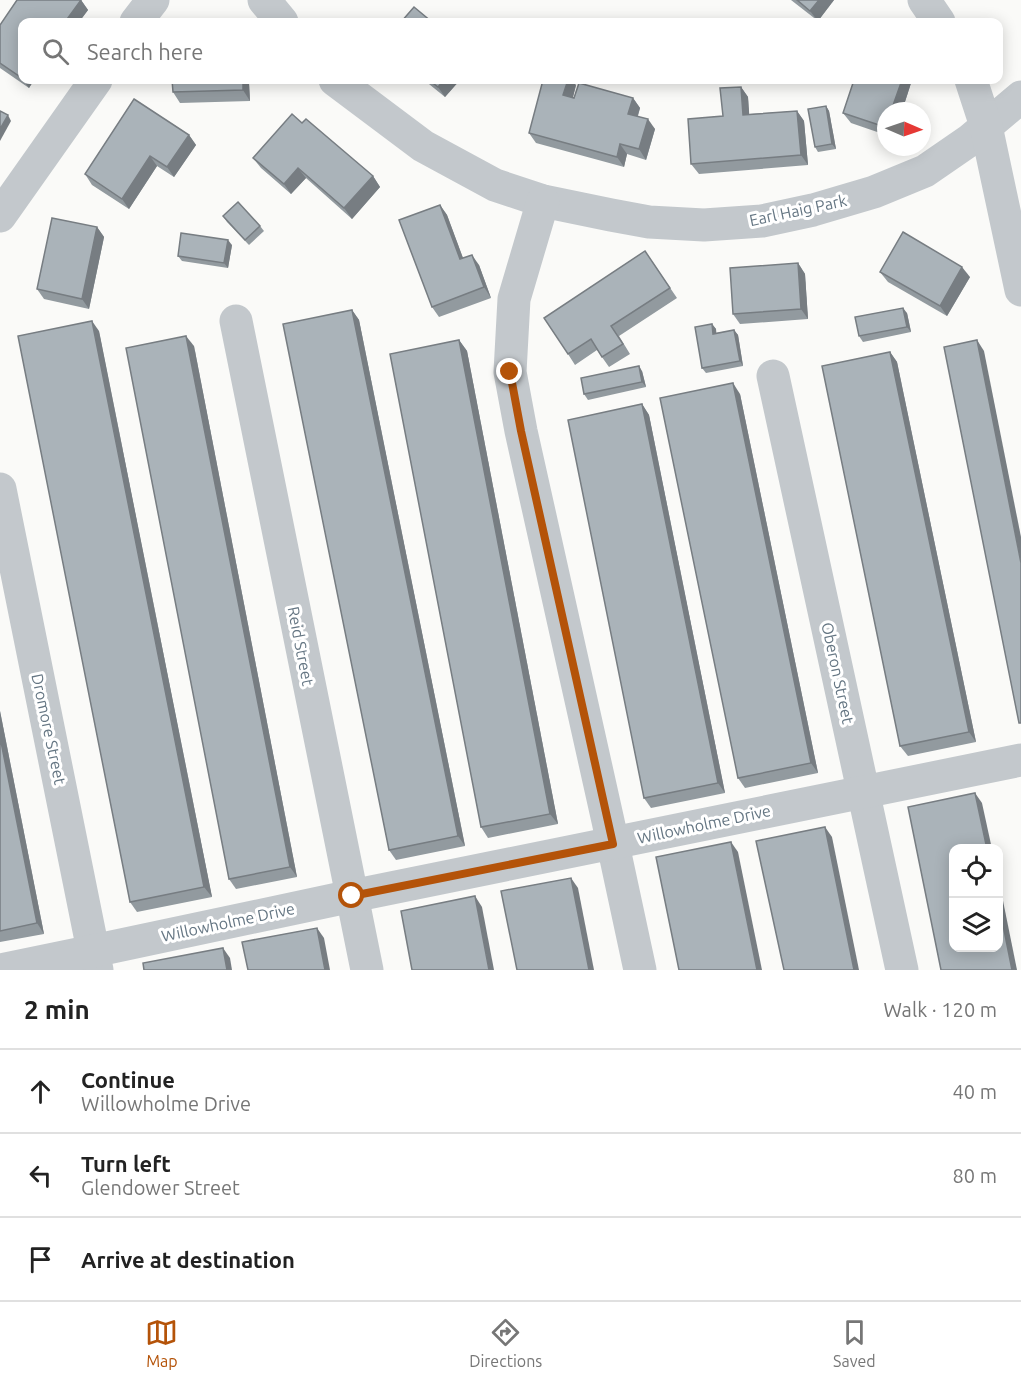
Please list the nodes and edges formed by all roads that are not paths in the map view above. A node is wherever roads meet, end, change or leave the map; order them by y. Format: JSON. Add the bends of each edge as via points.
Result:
{"nodes":[{"id":1,"x":153,"y":0,"type":"edge"},
{"id":2,"x":264,"y":0,"type":"edge"},
{"id":3,"x":924,"y":0,"type":"edge"},
{"id":4,"x":139,"y":18,"type":"edge"},
{"id":5,"x":279,"y":18,"type":"edge"},
{"id":6,"x":936,"y":18,"type":"edge"},
{"id":7,"x":93,"y":84,"type":"edge"},
{"id":8,"x":340,"y":84,"type":"edge"},
{"id":9,"x":972,"y":84,"type":"edge"},
{"id":10,"x":1021,"y":98,"type":"edge"},
{"id":11,"x":986,"y":126,"type":"junction"},
{"id":12,"x":543,"y":201,"type":"junction"},
{"id":13,"x":0,"y":216,"type":"edge"},
{"id":14,"x":1021,"y":290,"type":"edge"},
{"id":15,"x":236,"y":321,"type":"dead end"},
{"id":16,"x":773,"y":376,"type":"dead end"},
{"id":17,"x":0,"y":489,"type":"edge"},
{"id":18,"x":1021,"y":760,"type":"edge"},
{"id":19,"x":864,"y":791,"type":"junction"},
{"id":20,"x":613,"y":844,"type":"junction"},
{"id":21,"x":352,"y":896,"type":"junction"},
{"id":22,"x":95,"y":961,"type":"edge"},
{"id":23,"x":0,"y":970,"type":"edge"},
{"id":24,"x":367,"y":970,"type":"edge"},
{"id":25,"x":640,"y":970,"type":"edge"},
{"id":26,"x":902,"y":970,"type":"edge"}],
"edges":[{"from":1,"to":4,"type":"street"},
{"from":2,"to":5,"type":"street"},
{"from":3,"to":6,"type":"street"},
{"from":7,"to":13,"type":"street"},
{"from":8,"to":12,"type":"street","name":"Earl Haig Park","via":[[423,146],[495,185]]},
{"from":9,"to":11,"type":"street"},
{"from":10,"to":11,"type":"street","name":"Earl Haig Park"},
{"from":11,"to":12,"type":"street","name":"Earl Haig Park","via":[[925,171],[874,192],[762,221],[704,225],[649,222]]},
{"from":11,"to":14,"type":"street"},
{"from":12,"to":20,"type":"street","via":[[514,299],[510,372]]},
{"from":15,"to":21,"type":"street","name":"Reid Street"},
{"from":16,"to":19,"type":"street","name":"Oberon Street"},
{"from":17,"to":22,"type":"street","name":"Dromore Street"},
{"from":18,"to":19,"type":"street","name":"Willowholme Drive"},
{"from":19,"to":20,"type":"street","name":"Willowholme Drive"},
{"from":19,"to":26,"type":"street","name":"Oberon Street"},
{"from":20,"to":21,"type":"street","name":"Willowholme Drive"},
{"from":20,"to":25,"type":"street"},
{"from":21,"to":22,"type":"street","name":"Willowholme Drive"},
{"from":21,"to":24,"type":"street","name":"Reid Street"},
{"from":22,"to":23,"type":"street","name":"Willowholme Drive"}]}
